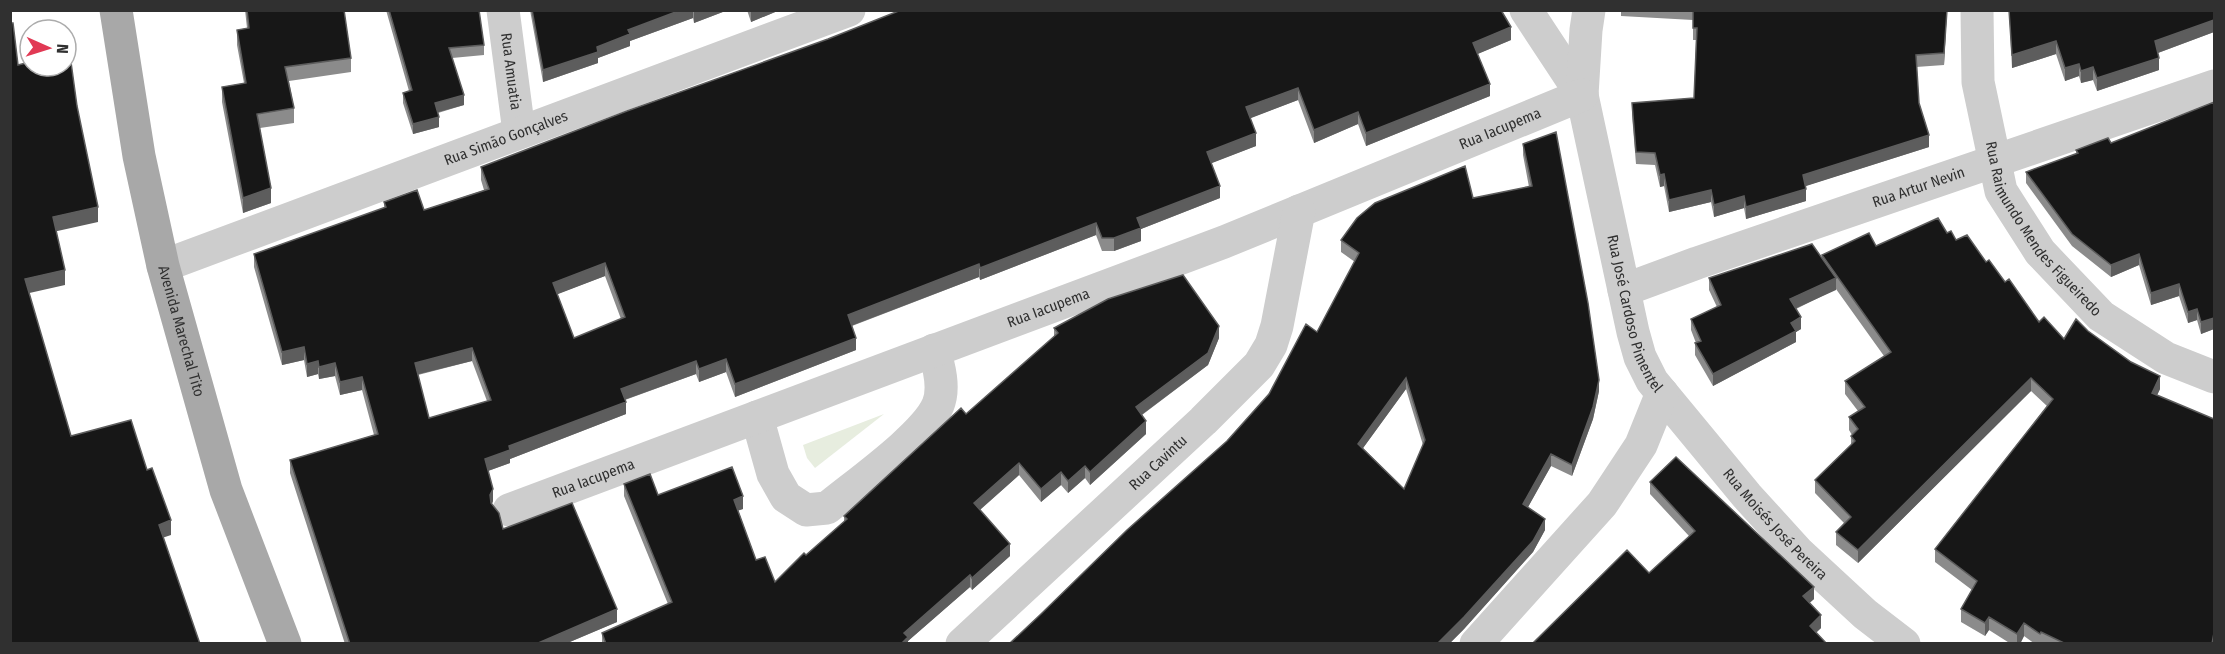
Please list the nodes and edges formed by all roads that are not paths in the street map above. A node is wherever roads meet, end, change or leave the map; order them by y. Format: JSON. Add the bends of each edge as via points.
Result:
{"nodes":[{"id":1,"x":116,"y":10,"type":"edge"},
{"id":2,"x":503,"y":10,"type":"edge"},
{"id":3,"x":849,"y":10,"type":"edge"},
{"id":4,"x":1526,"y":10,"type":"edge"},
{"id":5,"x":1589,"y":10,"type":"edge"},
{"id":6,"x":1977,"y":10,"type":"edge"},
{"id":7,"x":2214,"y":86,"type":"edge"},
{"id":8,"x":1582,"y":94,"type":"junction"},
{"id":9,"x":519,"y":132,"type":"junction"},
{"id":10,"x":1994,"y":163,"type":"junction"},
{"id":11,"x":1299,"y":211,"type":"junction"},
{"id":12,"x":163,"y":266,"type":"junction"},
{"id":13,"x":1624,"y":290,"type":"junction"},
{"id":14,"x":934,"y":350,"type":"junction"},
{"id":15,"x":2214,"y":376,"type":"edge"},
{"id":16,"x":1662,"y":393,"type":"junction"},
{"id":17,"x":757,"y":417,"type":"junction"},
{"id":18,"x":509,"y":510,"type":"dead end"},
{"id":19,"x":285,"y":644,"type":"edge"},
{"id":20,"x":962,"y":644,"type":"edge"},
{"id":21,"x":1476,"y":644,"type":"edge"},
{"id":22,"x":1904,"y":644,"type":"edge"}],
"edges":[{"from":1,"to":12,"type":"main road","name":"Avenida Marechal Tito"},
{"from":2,"to":9,"type":"street","name":"Rua Amuatia"},
{"from":3,"to":9,"type":"street","name":"Rua Simão Gonçalves"},
{"from":4,"to":8,"type":"street","name":"Rua José Cardoso Pimentel"},
{"from":5,"to":8,"type":"street"},
{"from":6,"to":10,"type":"street","name":"Rua Raimundo Mendes Figueiredo","via":[[1978,82]]},
{"from":7,"to":10,"type":"street","name":"Rua Artur Nevin"},
{"from":8,"to":11,"type":"street","name":"Rua Iacupema"},
{"from":8,"to":13,"type":"street","name":"Rua José Cardoso Pimentel"},
{"from":9,"to":12,"type":"street","name":"Rua Simão Gonçalves"},
{"from":10,"to":13,"type":"street","name":"Rua Artur Nevin"},
{"from":10,"to":15,"type":"street","name":"Rua Raimundo Mendes Figueiredo","via":[[2001,191],[2040,252],[2102,316],[2166,358]]},
{"from":11,"to":14,"type":"street","name":"Rua Iacupema"},
{"from":11,"to":20,"type":"street","name":"Rua Cavintu","via":[[1277,326],[1259,365]]},
{"from":12,"to":19,"type":"main road","name":"Avenida Marechal Tito","via":[[226,490]]},
{"from":13,"to":16,"type":"street","name":"Rua José Cardoso Pimentel","via":[[1640,357]]},
{"from":14,"to":17,"type":"street","name":"Rua Iacupema"},
{"from":14,"to":17,"type":"street","via":[[941,375],[939,403],[923,428],[826,508],[806,510],[786,497],[773,474]]},
{"from":16,"to":21,"type":"street","name":"Rua José Cardoso Pimentel","via":[[1641,445],[1602,504]]},
{"from":16,"to":22,"type":"street","name":"Rua Moisés José Pereira","via":[[1798,552]]},
{"from":17,"to":18,"type":"street","name":"Rua Iacupema"}]}
